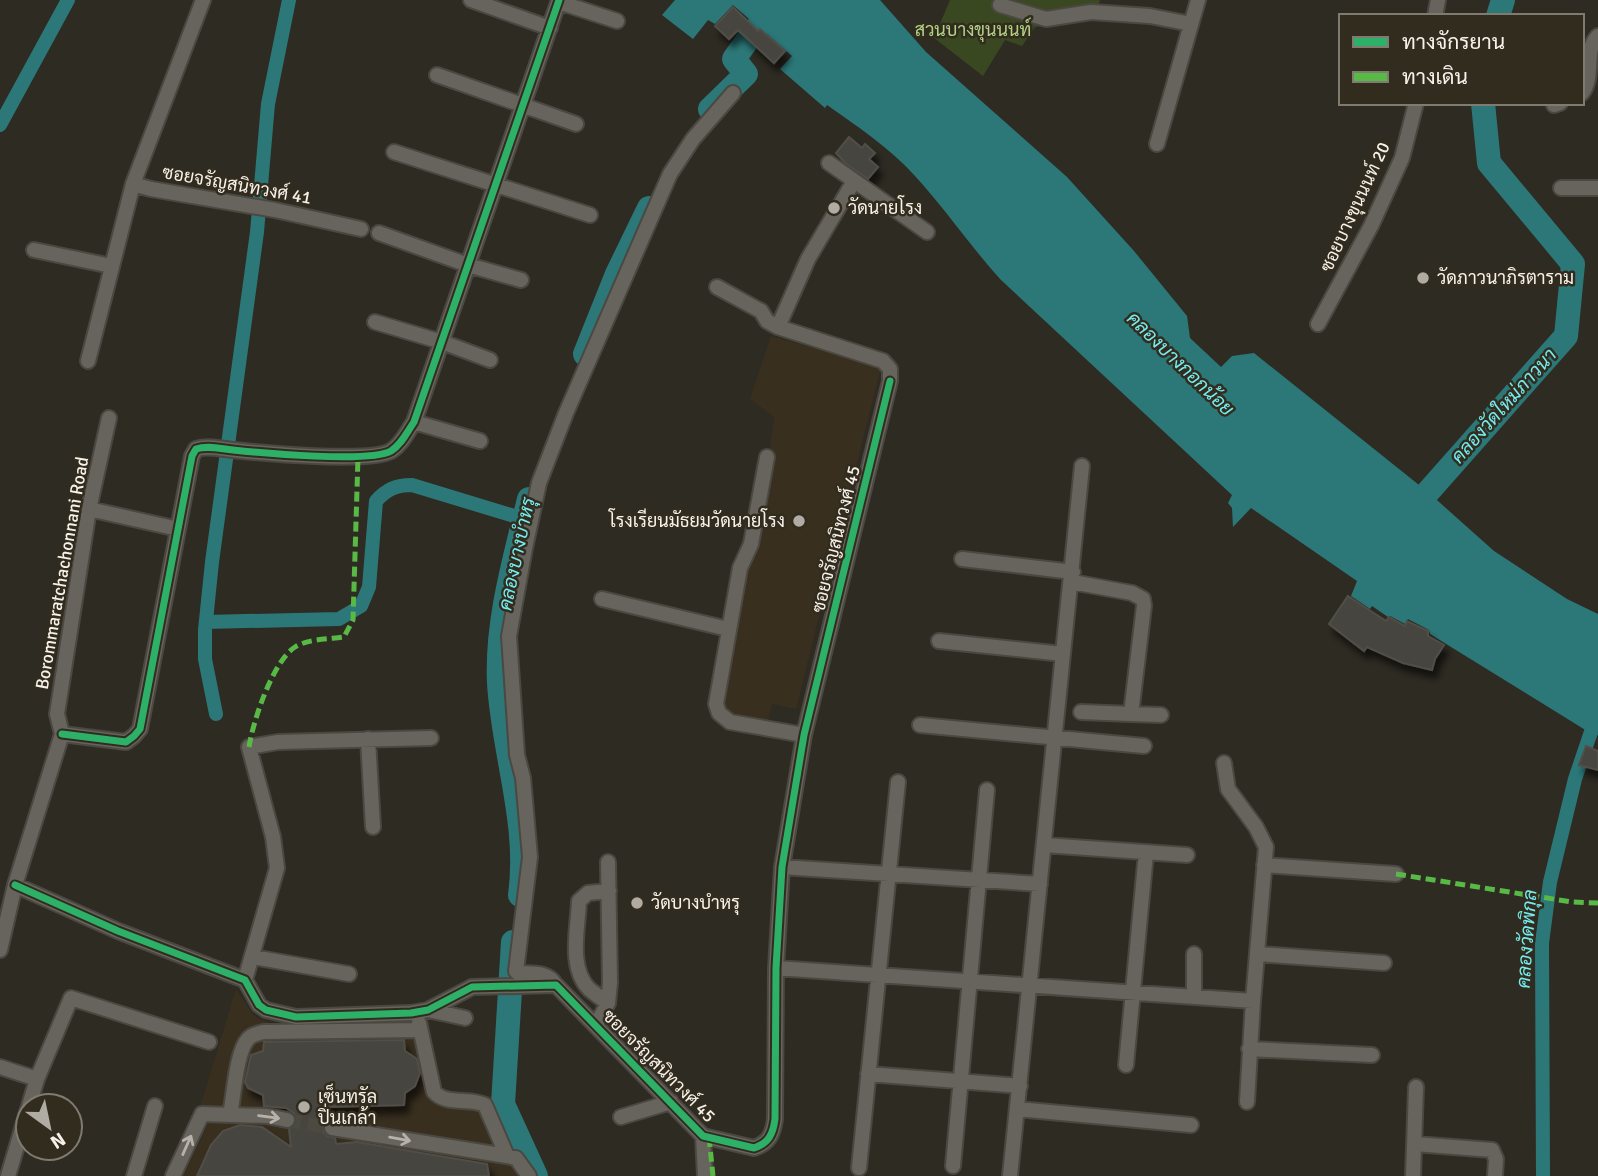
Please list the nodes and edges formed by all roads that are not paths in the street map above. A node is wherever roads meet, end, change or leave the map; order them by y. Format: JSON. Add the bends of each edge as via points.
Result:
{"nodes":[{"id":1,"x":203,"y":0,"type":"edge"},
{"id":2,"x":471,"y":0,"type":"edge"},
{"id":3,"x":1198,"y":0,"type":"edge"},
{"id":4,"x":559,"y":1,"type":"edge"},
{"id":5,"x":1000,"y":5,"type":"dead end"},
{"id":6,"x":617,"y":21,"type":"dead end"},
{"id":7,"x":1191,"y":24,"type":"junction"},
{"id":8,"x":550,"y":27,"type":"junction"},
{"id":9,"x":1598,"y":36,"type":"edge"},
{"id":10,"x":437,"y":75,"type":"dead end"},
{"id":11,"x":1584,"y":89,"type":"edge"},
{"id":12,"x":733,"y":93,"type":"dead end"},
{"id":13,"x":1415,"y":105,"type":"edge"},
{"id":14,"x":523,"y":106,"type":"junction"},
{"id":15,"x":576,"y":124,"type":"dead end"},
{"id":16,"x":1157,"y":144,"type":"dead end"},
{"id":17,"x":394,"y":152,"type":"dead end"},
{"id":18,"x":829,"y":163,"type":"dead end"},
{"id":19,"x":854,"y":181,"type":"junction"},
{"id":20,"x":133,"y":184,"type":"junction"},
{"id":21,"x":496,"y":185,"type":"junction"},
{"id":22,"x":1561,"y":188,"type":"dead end"},
{"id":23,"x":1598,"y":188,"type":"edge"},
{"id":24,"x":590,"y":215,"type":"dead end"},
{"id":25,"x":361,"y":229,"type":"dead end"},
{"id":26,"x":927,"y":232,"type":"dead end"},
{"id":27,"x":379,"y":233,"type":"dead end"},
{"id":28,"x":34,"y":250,"type":"dead end"},
{"id":29,"x":468,"y":265,"type":"junction"},
{"id":30,"x":111,"y":266,"type":"junction"},
{"id":31,"x":521,"y":280,"type":"dead end"},
{"id":32,"x":717,"y":287,"type":"dead end"},
{"id":33,"x":375,"y":322,"type":"dead end"},
{"id":34,"x":1318,"y":324,"type":"dead end"},
{"id":35,"x":778,"y":327,"type":"junction"},
{"id":36,"x":442,"y":342,"type":"junction"},
{"id":37,"x":490,"y":360,"type":"dead end"},
{"id":38,"x":88,"y":361,"type":"dead end"},
{"id":39,"x":109,"y":418,"type":"dead end"},
{"id":40,"x":414,"y":422,"type":"junction"},
{"id":41,"x":480,"y":441,"type":"dead end"},
{"id":42,"x":767,"y":457,"type":"dead end"},
{"id":43,"x":1082,"y":466,"type":"dead end"},
{"id":44,"x":89,"y":509,"type":"junction"},
{"id":45,"x":178,"y":529,"type":"junction"},
{"id":46,"x":962,"y":559,"type":"dead end"},
{"id":47,"x":1072,"y":577,"type":"junction"},
{"id":48,"x":602,"y":599,"type":"dead end"},
{"id":49,"x":728,"y":629,"type":"junction"},
{"id":50,"x":939,"y":641,"type":"dead end"},
{"id":51,"x":1063,"y":654,"type":"junction"},
{"id":52,"x":1081,"y":712,"type":"dead end"},
{"id":53,"x":1131,"y":714,"type":"junction"},
{"id":54,"x":1161,"y":715,"type":"dead end"},
{"id":55,"x":920,"y":725,"type":"dead end"},
{"id":56,"x":62,"y":734,"type":"junction"},
{"id":57,"x":804,"y":736,"type":"junction"},
{"id":58,"x":1056,"y":737,"type":"junction"},
{"id":59,"x":431,"y":738,"type":"dead end"},
{"id":60,"x":368,"y":739,"type":"junction"},
{"id":61,"x":1144,"y":746,"type":"dead end"},
{"id":62,"x":1224,"y":763,"type":"dead end"},
{"id":63,"x":898,"y":782,"type":"dead end"},
{"id":64,"x":987,"y":790,"type":"dead end"},
{"id":65,"x":373,"y":827,"type":"dead end"},
{"id":66,"x":1044,"y":845,"type":"junction"},
{"id":67,"x":1146,"y":853,"type":"junction"},
{"id":68,"x":1187,"y":855,"type":"dead end"},
{"id":69,"x":608,"y":862,"type":"dead end"},
{"id":70,"x":1264,"y":865,"type":"junction"},
{"id":71,"x":782,"y":867,"type":"junction"},
{"id":72,"x":889,"y":874,"type":"junction"},
{"id":73,"x":1396,"y":874,"type":"dead end"},
{"id":74,"x":979,"y":880,"type":"junction"},
{"id":75,"x":1040,"y":884,"type":"junction"},
{"id":76,"x":15,"y":885,"type":"junction"},
{"id":77,"x":609,"y":891,"type":"junction"},
{"id":78,"x":0,"y":950,"type":"edge"},
{"id":79,"x":1194,"y":954,"type":"dead end"},
{"id":80,"x":1258,"y":954,"type":"junction"},
{"id":81,"x":253,"y":957,"type":"junction"},
{"id":82,"x":1384,"y":963,"type":"dead end"},
{"id":83,"x":776,"y":968,"type":"junction"},
{"id":84,"x":349,"y":974,"type":"dead end"},
{"id":85,"x":878,"y":975,"type":"junction"},
{"id":86,"x":245,"y":980,"type":"junction"},
{"id":87,"x":970,"y":982,"type":"junction"},
{"id":88,"x":554,"y":985,"type":"junction"},
{"id":89,"x":1029,"y":986,"type":"junction"},
{"id":90,"x":1134,"y":992,"type":"junction"},
{"id":91,"x":1194,"y":996,"type":"junction"},
{"id":92,"x":1252,"y":1001,"type":"junction"},
{"id":93,"x":608,"y":1003,"type":"junction"},
{"id":94,"x":422,"y":1011,"type":"junction"},
{"id":95,"x":465,"y":1018,"type":"dead end"},
{"id":96,"x":596,"y":1025,"type":"junction"},
{"id":97,"x":420,"y":1030,"type":"junction"},
{"id":98,"x":209,"y":1042,"type":"dead end"},
{"id":99,"x":1250,"y":1049,"type":"junction"},
{"id":100,"x":1372,"y":1055,"type":"dead end"},
{"id":101,"x":1126,"y":1065,"type":"dead end"},
{"id":102,"x":0,"y":1067,"type":"edge"},
{"id":103,"x":868,"y":1074,"type":"junction"},
{"id":104,"x":37,"y":1079,"type":"junction"},
{"id":105,"x":960,"y":1081,"type":"junction"},
{"id":106,"x":1020,"y":1086,"type":"junction"},
{"id":107,"x":1416,"y":1087,"type":"dead end"},
{"id":108,"x":33,"y":1092,"type":"edge"},
{"id":109,"x":671,"y":1102,"type":"junction"},
{"id":110,"x":1247,"y":1102,"type":"dead end"},
{"id":111,"x":155,"y":1107,"type":"dead end"},
{"id":112,"x":1017,"y":1110,"type":"junction"},
{"id":113,"x":230,"y":1115,"type":"junction"},
{"id":114,"x":621,"y":1117,"type":"dead end"},
{"id":115,"x":287,"y":1120,"type":"tunnel mouth"},
{"id":116,"x":1191,"y":1125,"type":"dead end"},
{"id":117,"x":332,"y":1128,"type":"tunnel mouth"},
{"id":118,"x":703,"y":1136,"type":"junction"},
{"id":119,"x":1415,"y":1144,"type":"junction"},
{"id":120,"x":14,"y":1155,"type":"edge"},
{"id":121,"x":507,"y":1156,"type":"junction"},
{"id":122,"x":953,"y":1166,"type":"dead end"},
{"id":123,"x":859,"y":1168,"type":"dead end"},
{"id":124,"x":8,"y":1176,"type":"edge"},
{"id":125,"x":134,"y":1176,"type":"edge"},
{"id":126,"x":173,"y":1176,"type":"edge"},
{"id":127,"x":529,"y":1176,"type":"edge"},
{"id":128,"x":705,"y":1176,"type":"edge"},
{"id":129,"x":1010,"y":1176,"type":"edge"},
{"id":130,"x":1413,"y":1176,"type":"edge"},
{"id":131,"x":1495,"y":1176,"type":"edge"}],
"edges":[{"from":1,"to":20,"type":"street","name":"ซอยจรัญสนิทวงศ์ 41"},
{"from":2,"to":8,"type":"street"},
{"from":3,"to":7,"type":"street"},
{"from":4,"to":6,"type":"street"},
{"from":4,"to":8,"type":"street"},
{"from":5,"to":7,"type":"street","via":[[1046,19],[1091,12]]},
{"from":7,"to":16,"type":"street"},
{"from":8,"to":14,"type":"street"},
{"from":9,"to":11,"type":"street","via":[[1591,48]]},
{"from":10,"to":14,"type":"street"},
{"from":12,"to":88,"type":"street","via":[[670,174],[566,413],[539,483],[525,548],[509,636],[530,857],[516,971],[551,978]]},
{"from":13,"to":34,"type":"street","name":"ซอยบางขุนนนท์ 20","via":[[1402,158]]},
{"from":14,"to":15,"type":"street"},
{"from":14,"to":21,"type":"street"},
{"from":17,"to":21,"type":"street"},
{"from":18,"to":19,"type":"street"},
{"from":19,"to":26,"type":"street"},
{"from":19,"to":35,"type":"street","via":[[808,259]]},
{"from":20,"to":25,"type":"street","name":"ซอยจรัญสนิทวงศ์ 41"},
{"from":20,"to":30,"type":"street"},
{"from":21,"to":24,"type":"street"},
{"from":21,"to":29,"type":"street"},
{"from":22,"to":23,"type":"street"},
{"from":27,"to":29,"type":"street"},
{"from":28,"to":30,"type":"street"},
{"from":29,"to":31,"type":"street"},
{"from":29,"to":36,"type":"street"},
{"from":30,"to":38,"type":"street"},
{"from":32,"to":35,"type":"street","via":[[761,311],[766,321]]},
{"from":33,"to":36,"type":"street"},
{"from":35,"to":57,"type":"street","name":"ซอยจรัญสนิทวงศ์ 45","via":[[883,361],[890,369]]},
{"from":36,"to":37,"type":"street"},
{"from":36,"to":40,"type":"street"},
{"from":39,"to":44,"type":"street","name":"Borommaratchachonnani Road"},
{"from":40,"to":41,"type":"street"},
{"from":40,"to":45,"type":"street","via":[[400,444],[384,454],[358,457],[196,449]]},
{"from":42,"to":49,"type":"street","via":[[751,544],[740,568]]},
{"from":43,"to":47,"type":"street"},
{"from":44,"to":45,"type":"street"},
{"from":44,"to":56,"type":"street","name":"Borommaratchachonnani Road","via":[[57,713]]},
{"from":45,"to":56,"type":"street","via":[[139,729],[126,742]]},
{"from":46,"to":47,"type":"street"},
{"from":47,"to":51,"type":"street"},
{"from":47,"to":53,"type":"street","via":[[1143,599]]},
{"from":48,"to":49,"type":"street"},
{"from":49,"to":57,"type":"street","via":[[716,704],[719,713],[739,725]]},
{"from":50,"to":51,"type":"street"},
{"from":51,"to":58,"type":"street"},
{"from":52,"to":53,"type":"street"},
{"from":53,"to":54,"type":"street"},
{"from":55,"to":58,"type":"street"},
{"from":56,"to":76,"type":"street"},
{"from":57,"to":71,"type":"street","name":"ซอยจรัญสนิทวงศ์ 45"},
{"from":58,"to":61,"type":"street"},
{"from":58,"to":66,"type":"street"},
{"from":59,"to":60,"type":"street"},
{"from":60,"to":65,"type":"street"},
{"from":60,"to":81,"type":"street","via":[[249,747],[277,868]]},
{"from":62,"to":70,"type":"street","via":[[1228,789],[1263,839]]},
{"from":63,"to":72,"type":"street"},
{"from":64,"to":74,"type":"street"},
{"from":66,"to":67,"type":"street"},
{"from":66,"to":75,"type":"street"},
{"from":67,"to":68,"type":"street"},
{"from":67,"to":90,"type":"street"},
{"from":69,"to":77,"type":"street"},
{"from":70,"to":73,"type":"street"},
{"from":70,"to":80,"type":"street"},
{"from":71,"to":72,"type":"street"},
{"from":71,"to":83,"type":"street","name":"ซอยจรัญสนิทวงศ์ 45"},
{"from":72,"to":74,"type":"street"},
{"from":72,"to":85,"type":"street"},
{"from":74,"to":75,"type":"street"},
{"from":74,"to":87,"type":"street"},
{"from":75,"to":89,"type":"street"},
{"from":76,"to":78,"type":"street"},
{"from":76,"to":86,"type":"street"},
{"from":77,"to":93,"type":"street"},
{"from":77,"to":93,"type":"street","via":[[588,892],[579,901],[576,954],[581,978]]},
{"from":79,"to":91,"type":"street"},
{"from":80,"to":82,"type":"street"},
{"from":80,"to":92,"type":"street"},
{"from":81,"to":84,"type":"street"},
{"from":81,"to":86,"type":"street"},
{"from":83,"to":85,"type":"street"},
{"from":83,"to":118,"type":"street","name":"ซอยจรัญสนิทวงศ์ 45","via":[[773,1132],[769,1140],[754,1148]]},
{"from":85,"to":87,"type":"street"},
{"from":85,"to":103,"type":"street"},
{"from":86,"to":94,"type":"street","via":[[266,1010],[296,1017]]},
{"from":87,"to":89,"type":"street"},
{"from":87,"to":105,"type":"street"},
{"from":88,"to":94,"type":"street","via":[[472,987]]},
{"from":88,"to":96,"type":"street","name":"ซอยจรัญสนิทวงศ์ 45"},
{"from":89,"to":90,"type":"street"},
{"from":89,"to":106,"type":"street"},
{"from":90,"to":91,"type":"street"},
{"from":90,"to":101,"type":"street"},
{"from":91,"to":92,"type":"street"},
{"from":92,"to":99,"type":"street"},
{"from":93,"to":96,"type":"street"},
{"from":94,"to":95,"type":"street"},
{"from":94,"to":97,"type":"street"},
{"from":96,"to":109,"type":"street","name":"ซอยจรัญสนิทวงศ์ 45"},
{"from":97,"to":113,"type":"street","via":[[253,1035],[246,1040],[240,1060]]},
{"from":97,"to":121,"type":"street","via":[[434,1092],[444,1099],[485,1105]]},
{"from":98,"to":104,"type":"street","via":[[71,998]]},
{"from":99,"to":100,"type":"street"},
{"from":99,"to":110,"type":"street"},
{"from":102,"to":104,"type":"street"},
{"from":103,"to":105,"type":"street"},
{"from":103,"to":123,"type":"street"},
{"from":104,"to":108,"type":"street"},
{"from":105,"to":106,"type":"street"},
{"from":105,"to":122,"type":"street"},
{"from":106,"to":112,"type":"street"},
{"from":107,"to":119,"type":"street"},
{"from":109,"to":114,"type":"street"},
{"from":109,"to":118,"type":"street","name":"ซอยจรัญสนิทวงศ์ 45"},
{"from":111,"to":125,"type":"street"},
{"from":112,"to":116,"type":"street"},
{"from":112,"to":129,"type":"street"},
{"from":113,"to":115,"type":"street","one_way":true},
{"from":126,"to":113,"type":"street","one_way":true,"via":[[202,1114]]},
{"from":117,"to":121,"type":"street","one_way":true},
{"from":118,"to":128,"type":"street"},
{"from":119,"to":130,"type":"street"},
{"from":119,"to":131,"type":"street","via":[[1492,1150]]},
{"from":120,"to":124,"type":"street"},
{"from":121,"to":127,"type":"street","via":[[522,1163]]}]}
